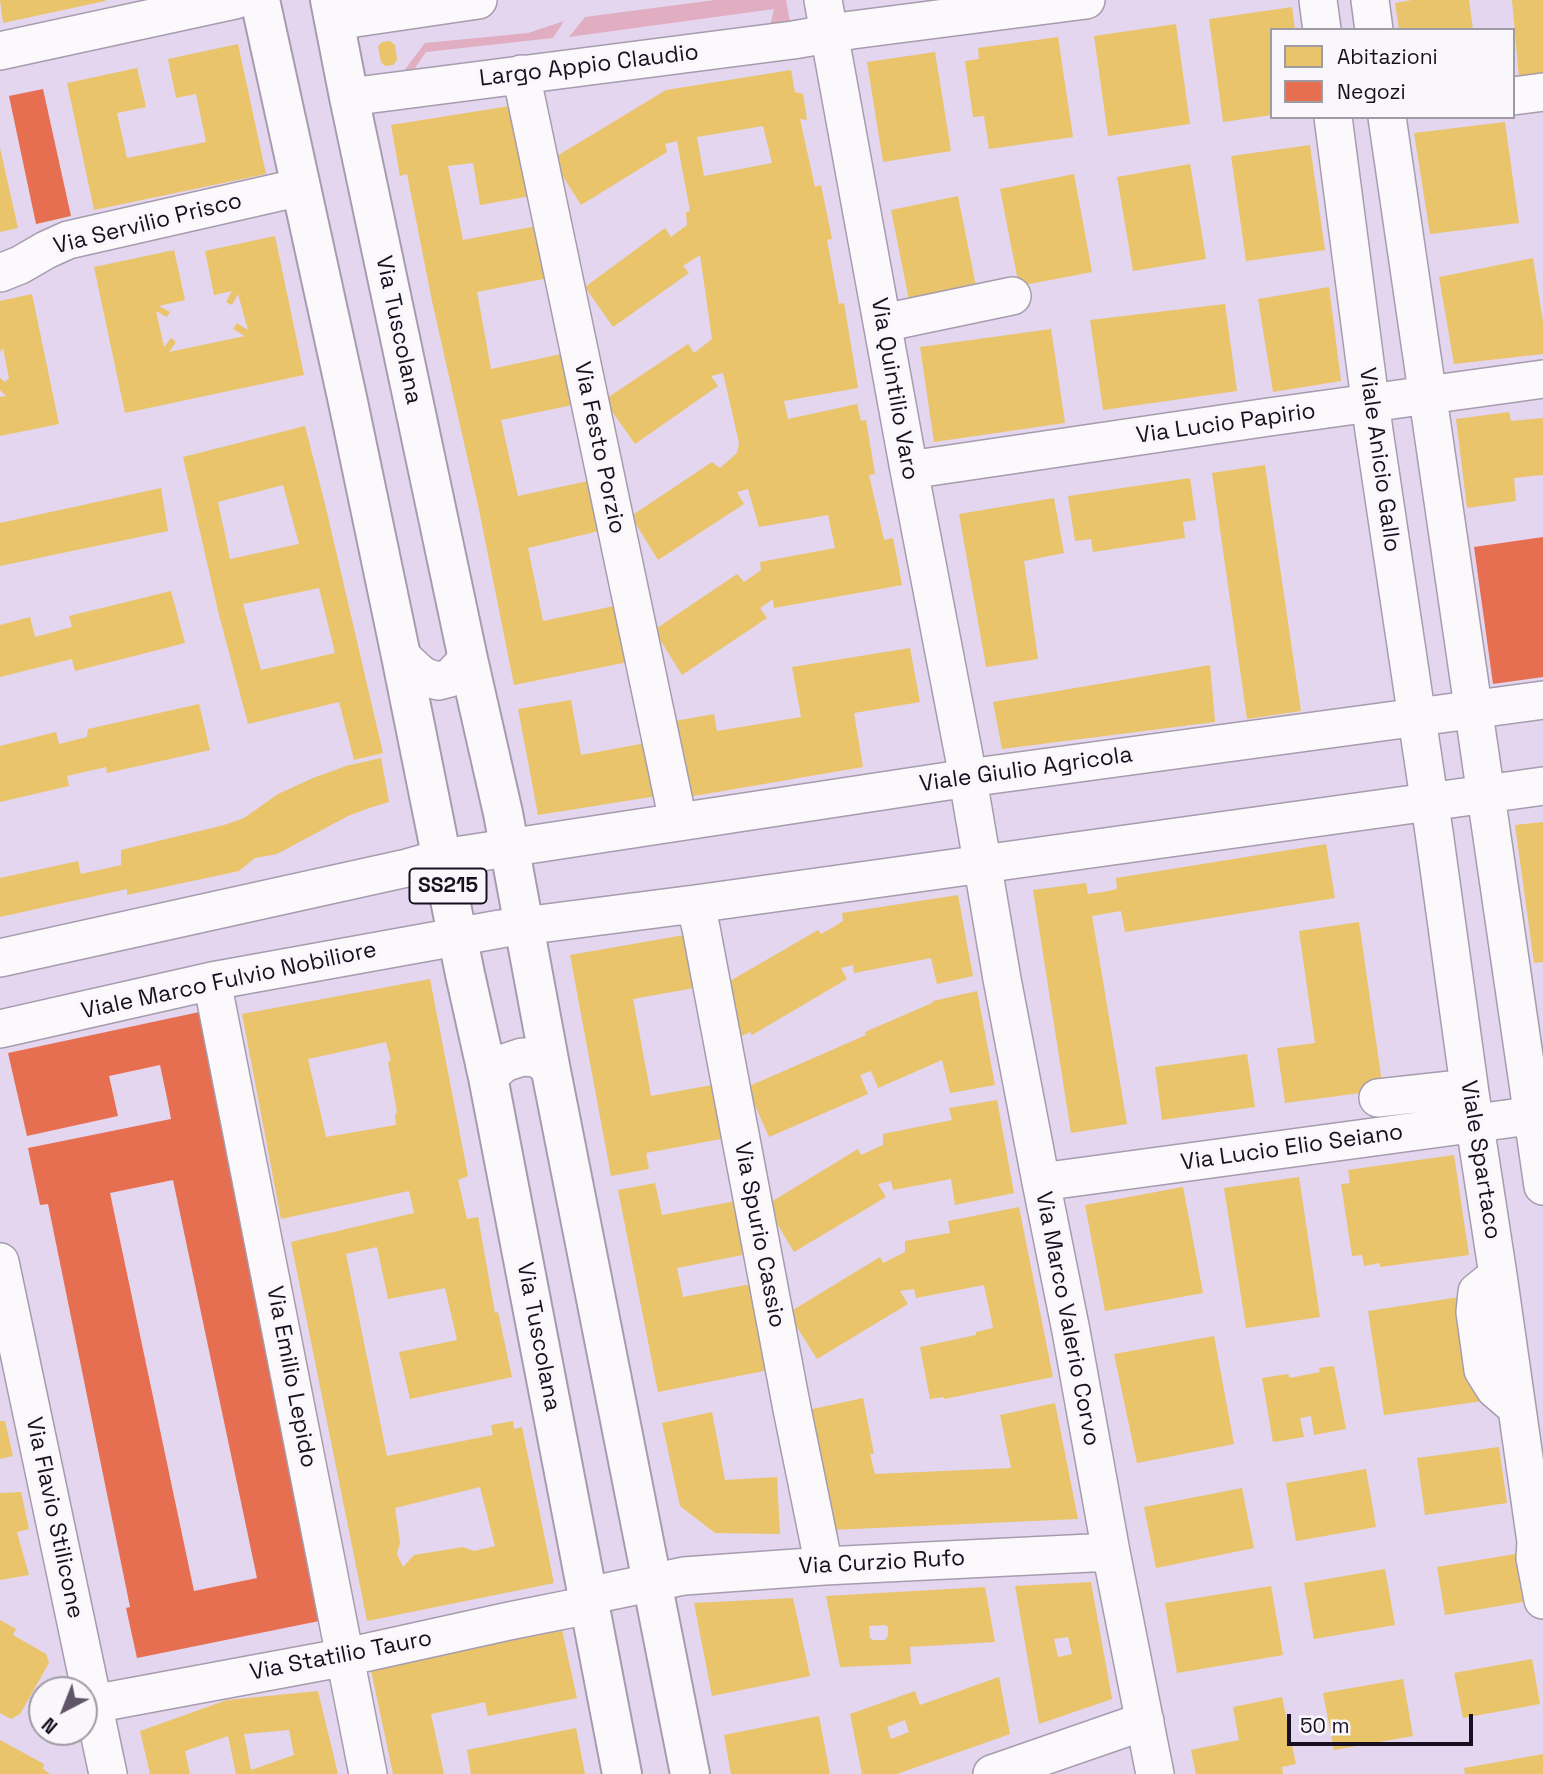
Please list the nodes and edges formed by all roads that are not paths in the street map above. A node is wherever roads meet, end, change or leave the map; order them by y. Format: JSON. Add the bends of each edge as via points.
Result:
{"nodes":[{"id":1,"x":235,"y":0,"type":"edge"},
{"id":2,"x":260,"y":0,"type":"edge"},
{"id":3,"x":478,"y":0,"type":"edge"},
{"id":4,"x":1086,"y":0,"type":"edge"},
{"id":5,"x":1318,"y":0,"type":"edge"},
{"id":6,"x":1370,"y":0,"type":"edge"},
{"id":7,"x":332,"y":11,"type":"edge"},
{"id":8,"x":826,"y":17,"type":"edge"},
{"id":9,"x":1322,"y":28,"type":"edge"},
{"id":10,"x":1374,"y":28,"type":"edge"},
{"id":11,"x":0,"y":51,"type":"edge"},
{"id":12,"x":521,"y":74,"type":"junction"},
{"id":13,"x":1543,"y":92,"type":"edge"},
{"id":14,"x":1515,"y":96,"type":"edge"},
{"id":15,"x":349,"y":97,"type":"junction"},
{"id":16,"x":1333,"y":119,"type":"edge"},
{"id":17,"x":1387,"y":119,"type":"edge"},
{"id":18,"x":301,"y":187,"type":"junction"},
{"id":19,"x":0,"y":273,"type":"edge"},
{"id":20,"x":1012,"y":296,"type":"dead end"},
{"id":21,"x":883,"y":323,"type":"junction"},
{"id":22,"x":1543,"y":379,"type":"edge"},
{"id":23,"x":1428,"y":395,"type":"junction"},
{"id":24,"x":1370,"y":403,"type":"junction"},
{"id":25,"x":909,"y":470,"type":"junction"},
{"id":26,"x":401,"y":656,"type":"junction"},
{"id":27,"x":468,"y":659,"type":"junction"},
{"id":28,"x":1543,"y":699,"type":"edge"},
{"id":29,"x":1473,"y":708,"type":"junction"},
{"id":30,"x":1416,"y":716,"type":"junction"},
{"id":31,"x":968,"y":778,"type":"junction"},
{"id":32,"x":1543,"y":786,"type":"edge"},
{"id":33,"x":1486,"y":794,"type":"junction"},
{"id":34,"x":1430,"y":803,"type":"junction"},
{"id":35,"x":678,"y":821,"type":"junction"},
{"id":36,"x":509,"y":847,"type":"junction"},
{"id":37,"x":442,"y":858,"type":"junction"},
{"id":38,"x":982,"y":864,"type":"junction"},
{"id":39,"x":695,"y":904,"type":"junction"},
{"id":40,"x":524,"y":926,"type":"junction"},
{"id":41,"x":458,"y":936,"type":"junction"},
{"id":42,"x":0,"y":958,"type":"edge"},
{"id":43,"x":212,"y":981,"type":"junction"},
{"id":44,"x":0,"y":1029,"type":"edge"},
{"id":45,"x":551,"y":1071,"type":"junction"},
{"id":46,"x":488,"y":1077,"type":"junction"},
{"id":47,"x":1378,"y":1098,"type":"dead end"},
{"id":48,"x":1472,"y":1109,"type":"junction"},
{"id":49,"x":1538,"y":1114,"type":"edge"},
{"id":50,"x":1041,"y":1182,"type":"junction"},
{"id":51,"x":1543,"y":1186,"type":"edge"},
{"id":52,"x":0,"y":1262,"type":"edge"},
{"id":53,"x":1538,"y":1529,"type":"edge"},
{"id":54,"x":1111,"y":1552,"type":"junction"},
{"id":55,"x":824,"y":1566,"type":"junction"},
{"id":56,"x":653,"y":1583,"type":"junction"},
{"id":57,"x":588,"y":1600,"type":"junction"},
{"id":58,"x":1543,"y":1600,"type":"edge"},
{"id":59,"x":346,"y":1657,"type":"junction"},
{"id":60,"x":87,"y":1676,"type":"edge"},
{"id":61,"x":98,"y":1703,"type":"edge"},
{"id":62,"x":1146,"y":1721,"type":"junction"},
{"id":63,"x":98,"y":1727,"type":"edge"},
{"id":64,"x":108,"y":1774,"type":"edge"},
{"id":65,"x":368,"y":1774,"type":"edge"},
{"id":66,"x":622,"y":1774,"type":"edge"},
{"id":67,"x":690,"y":1774,"type":"edge"},
{"id":68,"x":992,"y":1774,"type":"edge"},
{"id":69,"x":1156,"y":1774,"type":"edge"}],
"edges":[{"from":1,"to":11,"type":"street"},
{"from":2,"to":18,"type":"main road","name":"Via Tuscolana","number":"SS215"},
{"from":3,"to":7,"type":"street"},
{"from":4,"to":8,"type":"street","name":"Largo Appio Claudio"},
{"from":5,"to":9,"type":"street"},
{"from":6,"to":10,"type":"street"},
{"from":7,"to":15,"type":"main road","name":"Via Tuscolana","number":"SS215"},
{"from":8,"to":12,"type":"street","name":"Largo Appio Claudio","via":[[793,40]]},
{"from":8,"to":21,"type":"street","name":"Via Quintilio Varo"},
{"from":12,"to":15,"type":"street","name":"Largo Appio Claudio"},
{"from":12,"to":35,"type":"street","name":"Via Festo Porzio"},
{"from":13,"to":14,"type":"street"},
{"from":15,"to":27,"type":"main road","name":"Via Tuscolana","number":"SS215"},
{"from":16,"to":24,"type":"street","name":"Viale Anicio Gallo"},
{"from":17,"to":23,"type":"street"},
{"from":18,"to":19,"type":"street","name":"Via Servilio Prisco","via":[[68,240]]},
{"from":18,"to":26,"type":"main road","name":"Via Tuscolana","number":"SS215"},
{"from":20,"to":21,"type":"street"},
{"from":21,"to":25,"type":"street","name":"Via Quintilio Varo"},
{"from":22,"to":23,"type":"street","name":"Via Lucio Papirio"},
{"from":23,"to":24,"type":"street","name":"Via Lucio Papirio"},
{"from":23,"to":29,"type":"street"},
{"from":24,"to":25,"type":"street","name":"Via Lucio Papirio"},
{"from":24,"to":30,"type":"street","name":"Viale Anicio Gallo"},
{"from":25,"to":31,"type":"street","name":"Via Quintilio Varo"},
{"from":26,"to":27,"type":"street","via":[[418,673],[438,681],[454,675]]},
{"from":26,"to":37,"type":"main road","name":"Via Tuscolana","number":"SS215"},
{"from":27,"to":36,"type":"main road","name":"Via Tuscolana","number":"SS215"},
{"from":28,"to":29,"type":"street","name":"Viale Giulio Agricola"},
{"from":29,"to":30,"type":"street","name":"Viale Giulio Agricola"},
{"from":29,"to":33,"type":"street"},
{"from":30,"to":31,"type":"street","name":"Viale Giulio Agricola"},
{"from":30,"to":34,"type":"street","name":"Viale Anicio Gallo"},
{"from":31,"to":35,"type":"street","name":"Viale Giulio Agricola"},
{"from":31,"to":38,"type":"street","name":"Via Quintilio Varo"},
{"from":32,"to":33,"type":"street"},
{"from":33,"to":34,"type":"street"},
{"from":33,"to":49,"type":"street"},
{"from":34,"to":38,"type":"street"},
{"from":34,"to":48,"type":"street","name":"Viale Spartaco"},
{"from":35,"to":36,"type":"street","name":"Viale Giulio Agricola"},
{"from":36,"to":37,"type":"street"},
{"from":36,"to":40,"type":"main road","name":"Via Tuscolana","number":"SS215"},
{"from":37,"to":41,"type":"main road","name":"Via Tuscolana","number":"SS215"},
{"from":37,"to":42,"type":"street"},
{"from":38,"to":39,"type":"street"},
{"from":38,"to":50,"type":"street","name":"Via Marco Valerio Corvo"},
{"from":39,"to":40,"type":"street"},
{"from":39,"to":55,"type":"street","name":"Via Spurio Cassio"},
{"from":40,"to":41,"type":"street"},
{"from":40,"to":45,"type":"main road","name":"Via Tuscolana","number":"SS215"},
{"from":41,"to":43,"type":"street","name":"Viale Marco Fulvio Nobiliore"},
{"from":41,"to":46,"type":"main road","name":"Via Tuscolana","number":"SS215"},
{"from":43,"to":44,"type":"street","name":"Viale Marco Fulvio Nobiliore"},
{"from":43,"to":59,"type":"street","name":"Via Emilio Lepido"},
{"from":45,"to":46,"type":"street","via":[[537,1058],[522,1057],[504,1063]]},
{"from":45,"to":56,"type":"main road","name":"Via Tuscolana","number":"SS215"},
{"from":46,"to":57,"type":"main road","name":"Via Tuscolana","number":"SS215"},
{"from":47,"to":48,"type":"street","via":[[1451,1090]]},
{"from":48,"to":49,"type":"street","name":"Via Lucio Elio Seiano"},
{"from":48,"to":50,"type":"street","name":"Via Lucio Elio Seiano"},
{"from":48,"to":53,"type":"street","name":"Viale Spartaco"},
{"from":49,"to":51,"type":"street"},
{"from":50,"to":54,"type":"street","name":"Via Marco Valerio Corvo"},
{"from":52,"to":60,"type":"street","name":"Via Flavio Stilicone"},
{"from":53,"to":58,"type":"street","name":"Viale Spartaco","via":[[1535,1558]]},
{"from":54,"to":55,"type":"street","name":"Via Curzio Rufo"},
{"from":54,"to":62,"type":"street","name":"Via Marco Valerio Corvo"},
{"from":55,"to":56,"type":"street","name":"Via Curzio Rufo","via":[[684,1576]]},
{"from":56,"to":57,"type":"street"},
{"from":56,"to":67,"type":"main road","name":"Via Tuscolana","number":"SS215"},
{"from":57,"to":59,"type":"street","name":"Via Statilio Tauro"},
{"from":57,"to":66,"type":"main road","name":"Via Tuscolana","number":"SS215"},
{"from":59,"to":61,"type":"street","name":"Via Statilio Tauro"},
{"from":59,"to":65,"type":"street","name":"Via Emilio Lepido"},
{"from":62,"to":68,"type":"street"},
{"from":62,"to":69,"type":"street","name":"Via Marco Valerio Corvo"},
{"from":63,"to":64,"type":"street","name":"Via Flavio Stilicone"}]}
